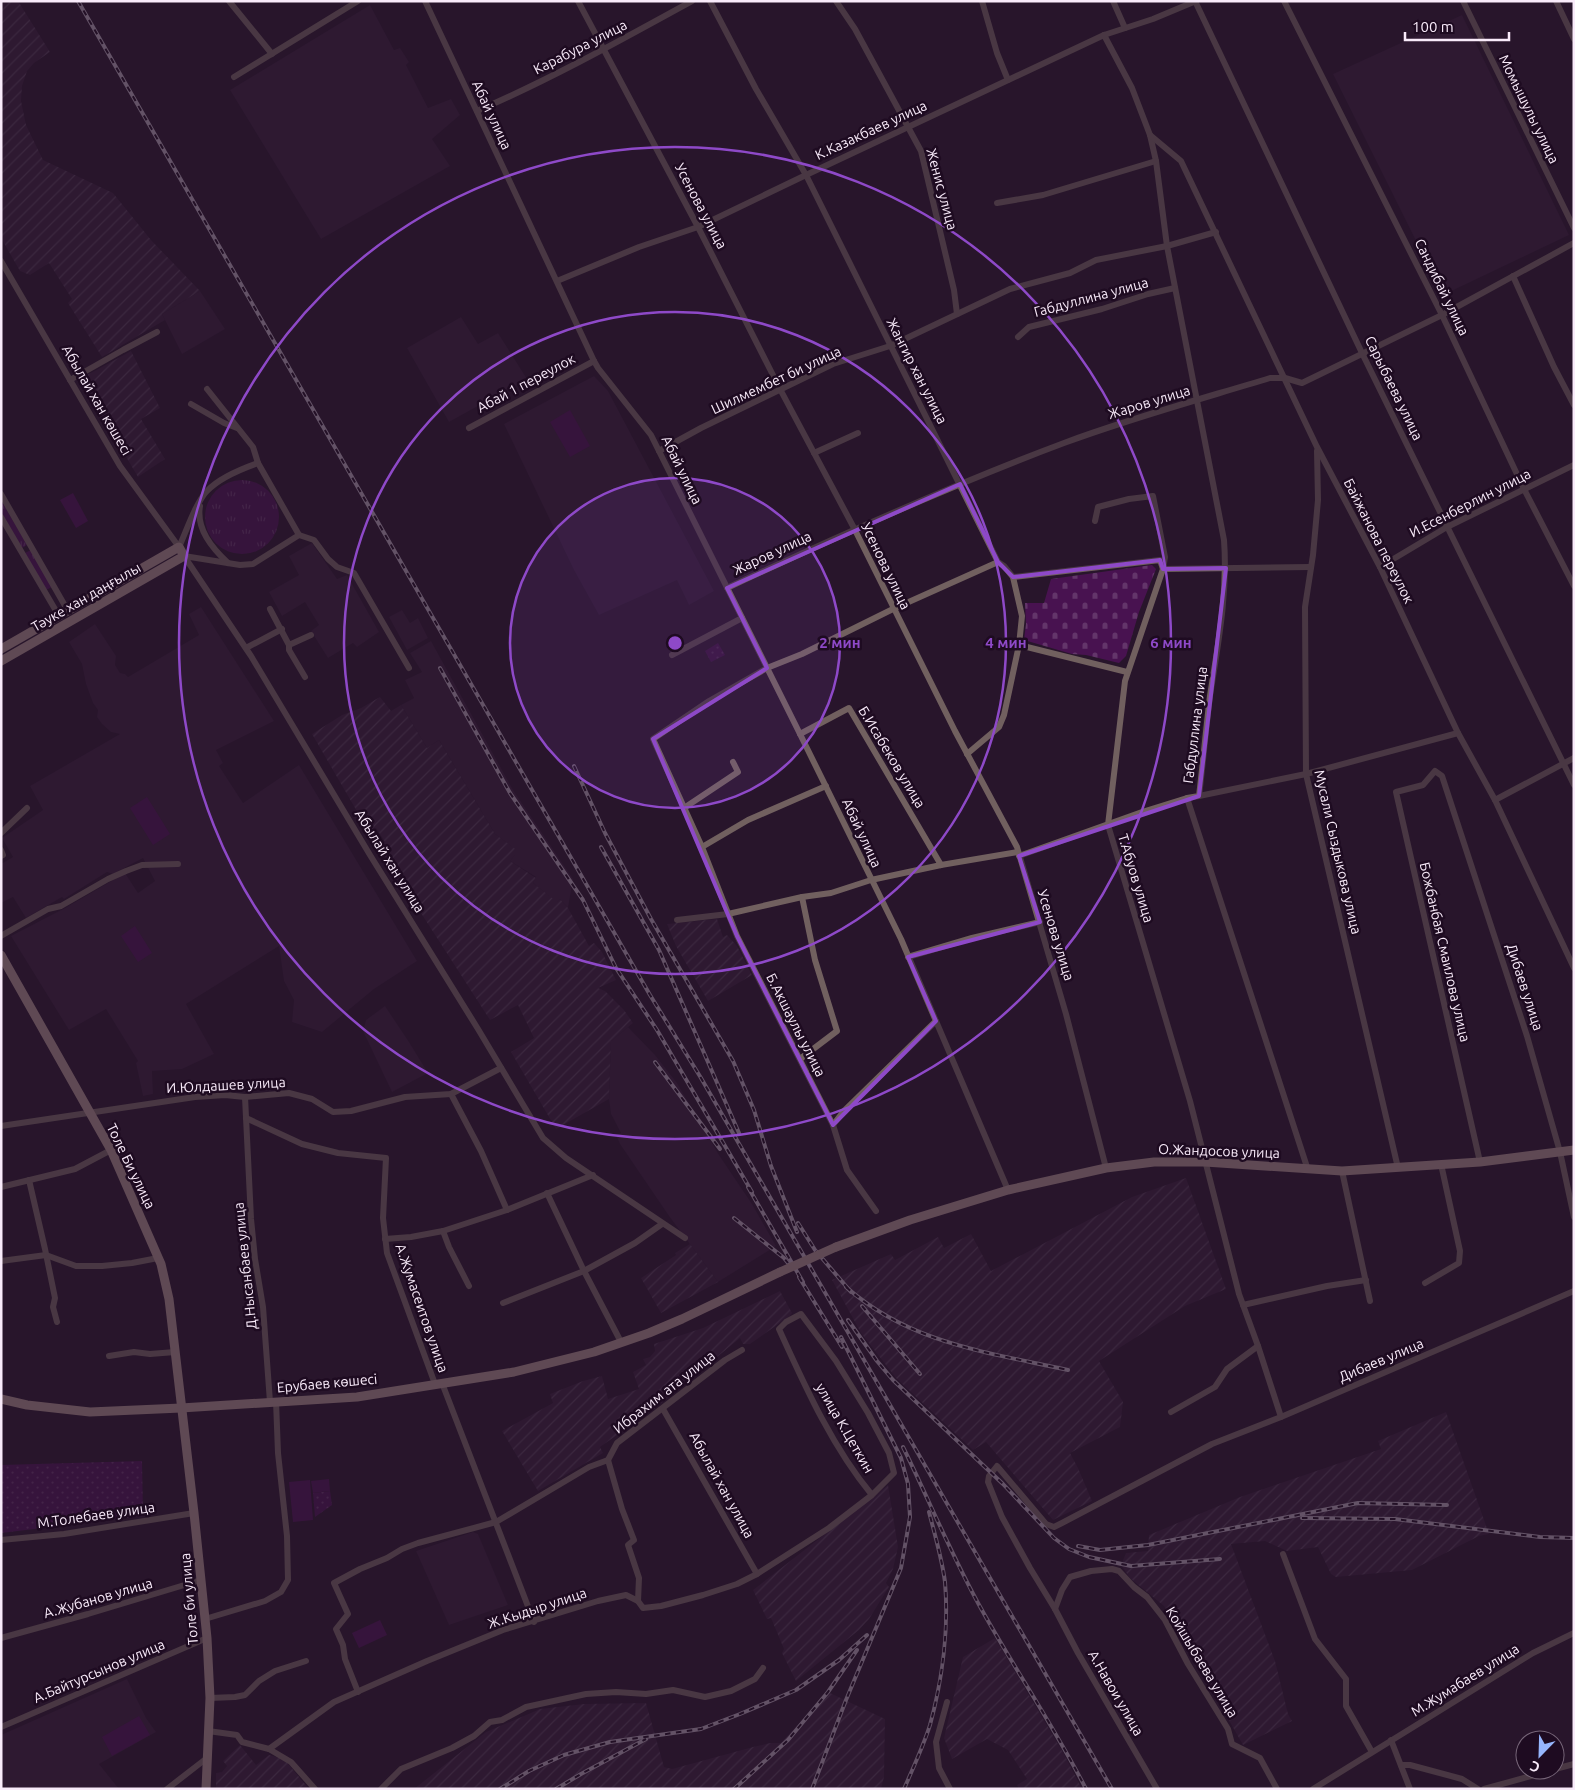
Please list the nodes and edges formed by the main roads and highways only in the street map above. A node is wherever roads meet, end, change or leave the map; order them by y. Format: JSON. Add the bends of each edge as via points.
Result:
{"nodes":[{"id":1,"x":178,"y":547,"type":"joint"},
{"id":2,"x":184,"y":556,"type":"joint"},
{"id":3,"x":1,"y":649,"type":"edge"},
{"id":4,"x":2,"y":659,"type":"edge"},
{"id":5,"x":1,"y":955,"type":"edge"},
{"id":6,"x":1574,"y":1150,"type":"edge"},
{"id":7,"x":836,"y":1247,"type":"joint"},
{"id":8,"x":1,"y":1399,"type":"edge"},
{"id":9,"x":181,"y":1408,"type":"junction"},
{"id":10,"x":206,"y":1789,"type":"edge"}],
"edges":[{"from":1,"to":2,"type":"main road","name":"Абылай хан улица"},
{"from":1,"to":3,"type":"main road","name":"Тәуке хан даңғылы"},
{"from":2,"to":4,"type":"main road","name":"Тәуке хан даңғылы"},
{"from":5,"to":9,"type":"main road","name":"Толе Би улица","via":[[111,1150],[158,1258],[168,1299]]},
{"from":6,"to":7,"type":"main road","name":"О.Жандосов улица","via":[[1480,1162],[1342,1171],[1204,1162],[1154,1162],[1106,1168],[1008,1190]]},
{"from":7,"to":9,"type":"main road","name":"Ерубаев көшесі","bridge":true,"via":[[649,1333],[594,1352],[514,1372],[357,1397]]},
{"from":8,"to":9,"type":"main road","name":"Ерубаев көшесі","via":[[90,1412]]},
{"from":9,"to":10,"type":"main road","name":"Толе би улица","via":[[207,1638],[210,1698]]}]}
